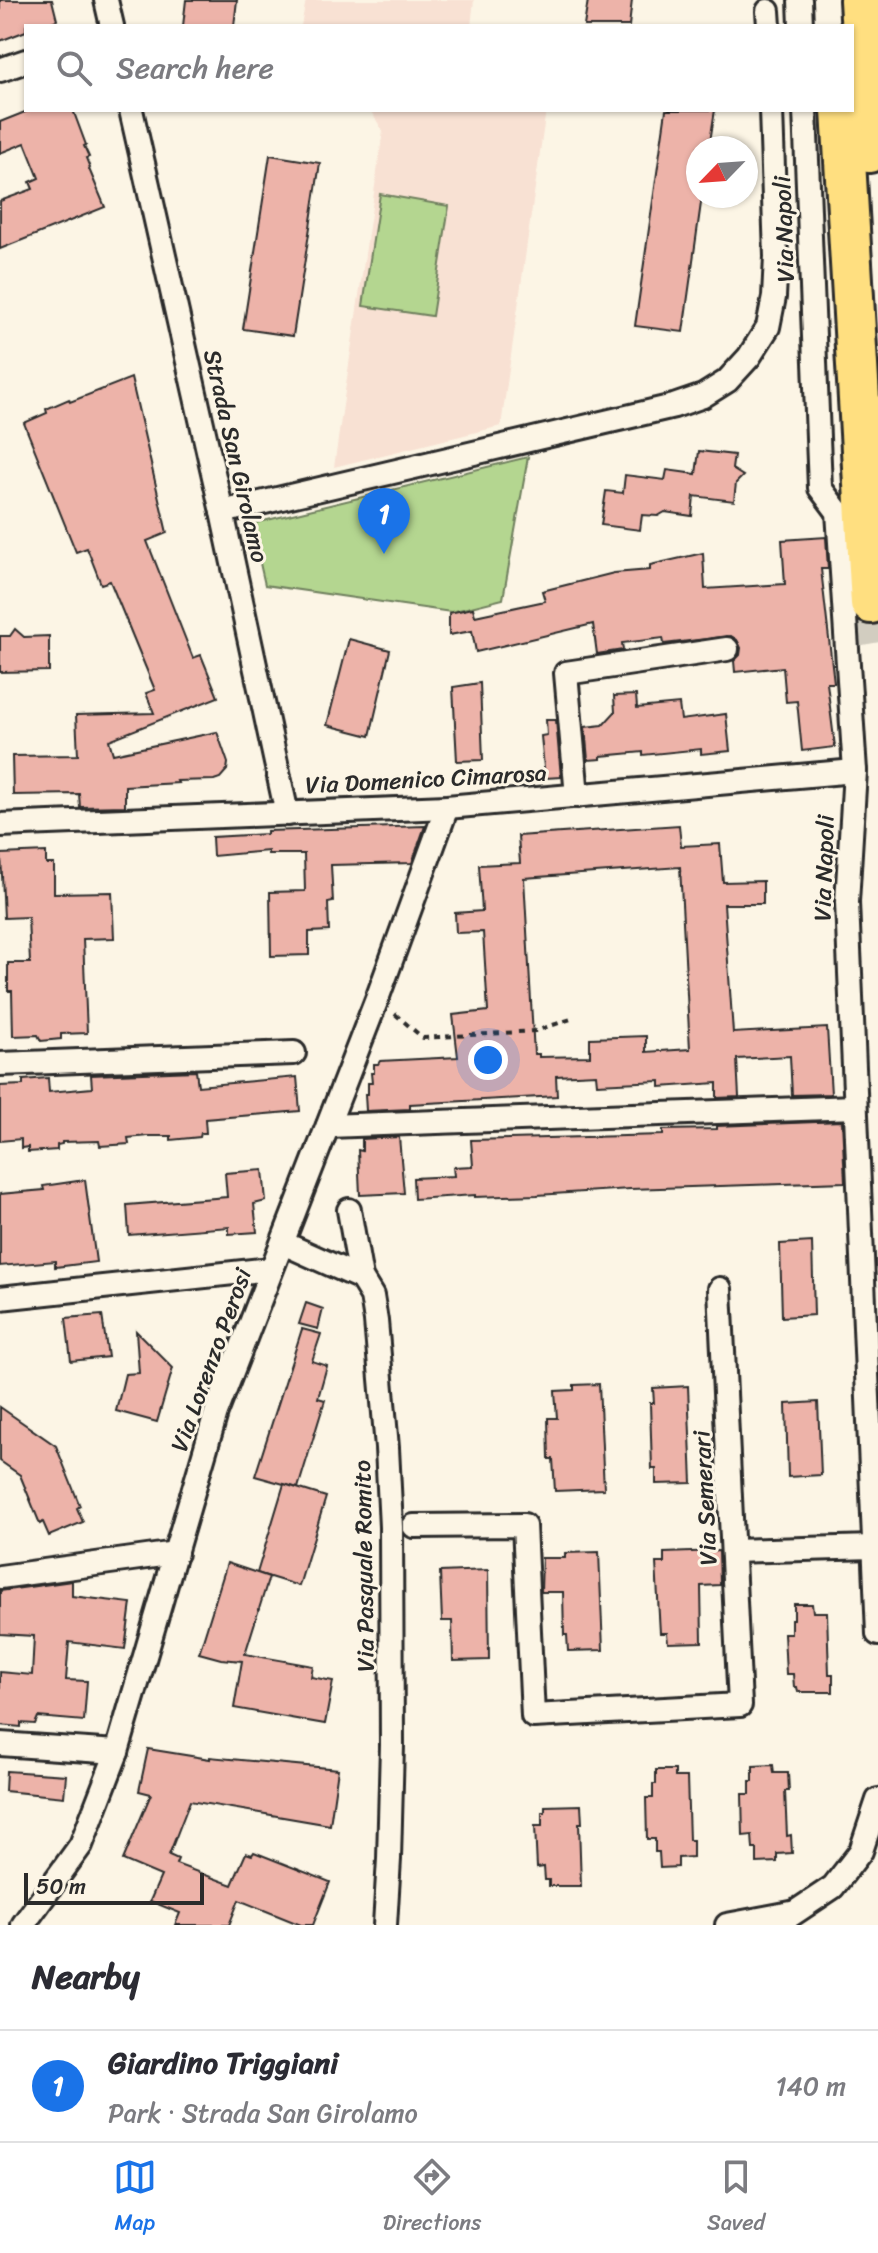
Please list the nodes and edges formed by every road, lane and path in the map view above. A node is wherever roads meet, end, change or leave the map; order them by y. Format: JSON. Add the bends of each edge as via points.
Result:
{"nodes":[{"id":1,"x":106,"y":0,"type":"edge"},
{"id":2,"x":800,"y":0,"type":"edge"},
{"id":3,"x":835,"y":0,"type":"edge"},
{"id":4,"x":860,"y":0,"type":"edge"},
{"id":5,"x":112,"y":24,"type":"edge"},
{"id":6,"x":801,"y":24,"type":"edge"},
{"id":7,"x":837,"y":24,"type":"edge"},
{"id":8,"x":24,"y":62,"type":"edge"},
{"id":9,"x":0,"y":70,"type":"edge"},
{"id":10,"x":131,"y":112,"type":"edge"},
{"id":11,"x":771,"y":112,"type":"edge"},
{"id":12,"x":805,"y":112,"type":"edge"},
{"id":13,"x":842,"y":112,"type":"edge"},
{"id":14,"x":878,"y":292,"type":"edge"},
{"id":15,"x":222,"y":512,"type":"junction"},
{"id":16,"x":871,"y":603,"type":"dead end"},
{"id":17,"x":727,"y":649,"type":"dead end"},
{"id":18,"x":855,"y":771,"type":"junction"},
{"id":19,"x":577,"y":796,"type":"junction"},
{"id":20,"x":447,"y":807,"type":"junction"},
{"id":21,"x":287,"y":814,"type":"junction"},
{"id":22,"x":0,"y":825,"type":"edge"},
{"id":23,"x":377,"y":999,"type":"junction"},
{"id":24,"x":574,"y":1018,"type":"dead end"},
{"id":25,"x":294,"y":1053,"type":"dead end"},
{"id":26,"x":0,"y":1064,"type":"edge"},
{"id":27,"x":855,"y":1107,"type":"junction"},
{"id":28,"x":328,"y":1126,"type":"junction"},
{"id":29,"x":349,"y":1210,"type":"dead end"},
{"id":30,"x":283,"y":1243,"type":"junction"},
{"id":31,"x":271,"y":1269,"type":"junction"},
{"id":32,"x":361,"y":1278,"type":"junction"},
{"id":33,"x":720,"y":1289,"type":"dead end"},
{"id":34,"x":0,"y":1298,"type":"edge"},
{"id":35,"x":414,"y":1526,"type":"dead end"},
{"id":36,"x":873,"y":1547,"type":"junction"},
{"id":37,"x":733,"y":1551,"type":"junction"},
{"id":38,"x":176,"y":1553,"type":"junction"},
{"id":39,"x":0,"y":1577,"type":"edge"},
{"id":40,"x":878,"y":1634,"type":"edge"},
{"id":41,"x":0,"y":1744,"type":"edge"},
{"id":42,"x":117,"y":1752,"type":"junction"},
{"id":43,"x":878,"y":1800,"type":"edge"},
{"id":44,"x":784,"y":1919,"type":"edge"},
{"id":45,"x":23,"y":1925,"type":"edge"},
{"id":46,"x":385,"y":1925,"type":"edge"},
{"id":47,"x":727,"y":1925,"type":"edge"}],
"edges":[{"from":1,"to":5,"type":"street"},
{"from":2,"to":6,"type":"street"},
{"from":3,"to":7,"type":"highway"},
{"from":4,"to":14,"type":"highway"},
{"from":8,"to":9,"type":"street"},
{"from":10,"to":15,"type":"street","name":"Strada San Girolamo"},
{"from":11,"to":15,"type":"street","via":[[774,297],[768,327],[727,381],[674,406]]},
{"from":12,"to":18,"type":"street","name":"Via Napoli","via":[[820,488],[838,512]]},
{"from":13,"to":16,"type":"highway"},
{"from":15,"to":21,"type":"street","name":"Strada San Girolamo"},
{"from":17,"to":19,"type":"street","via":[[566,673]]},
{"from":18,"to":19,"type":"street","name":"Via Domenico Cimarosa"},
{"from":18,"to":27,"type":"street","name":"Via Napoli","via":[[847,902]]},
{"from":19,"to":20,"type":"street","name":"Via Domenico Cimarosa"},
{"from":20,"to":21,"type":"street","name":"Via Domenico Cimarosa"},
{"from":20,"to":23,"type":"street","name":"Via Lorenzo Perosi"},
{"from":21,"to":22,"type":"street","name":"Via Domenico Cimarosa"},
{"from":23,"to":24,"type":"path","via":[[423,1038],[535,1031]]},
{"from":23,"to":28,"type":"street","name":"Via Lorenzo Perosi"},
{"from":25,"to":26,"type":"street"},
{"from":27,"to":28,"type":"street"},
{"from":27,"to":36,"type":"street","name":"Via Napoli"},
{"from":28,"to":30,"type":"street","name":"Via Lorenzo Perosi"},
{"from":29,"to":32,"type":"street","name":"Via Pasquale Romito"},
{"from":30,"to":31,"type":"street","name":"Via Lorenzo Perosi"},
{"from":30,"to":32,"type":"street"},
{"from":31,"to":34,"type":"street"},
{"from":31,"to":38,"type":"street","name":"Via Lorenzo Perosi","via":[[216,1413]]},
{"from":32,"to":46,"type":"street","name":"Via Pasquale Romito","via":[[372,1296],[376,1321],[391,1527],[392,1745]]},
{"from":33,"to":37,"type":"street","name":"Via Semerari"},
{"from":35,"to":37,"type":"street","name":"Via Semerari","via":[[524,1525],[533,1716],[740,1705]]},
{"from":36,"to":37,"type":"street"},
{"from":36,"to":40,"type":"street","name":"Via Napoli"},
{"from":38,"to":39,"type":"street"},
{"from":38,"to":42,"type":"street","name":"Via Lorenzo Perosi"},
{"from":41,"to":42,"type":"street"},
{"from":42,"to":45,"type":"street","name":"Via Lorenzo Perosi","via":[[81,1845]]},
{"from":43,"to":44,"type":"street","via":[[861,1851],[833,1887]]},
{"from":44,"to":47,"type":"street"}]}
